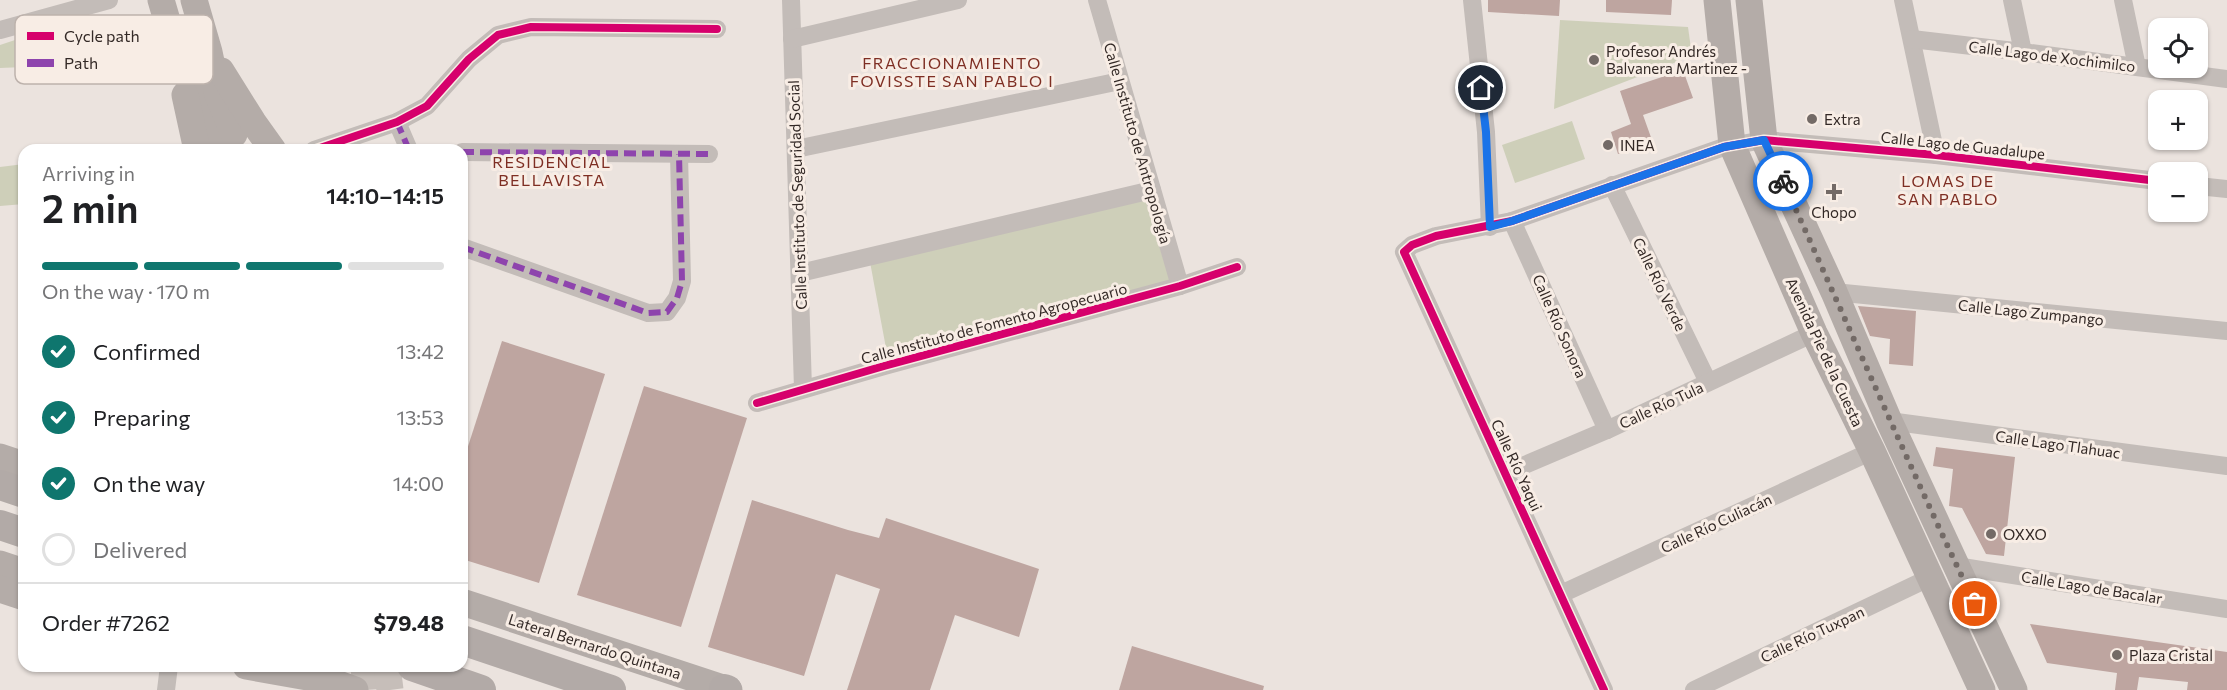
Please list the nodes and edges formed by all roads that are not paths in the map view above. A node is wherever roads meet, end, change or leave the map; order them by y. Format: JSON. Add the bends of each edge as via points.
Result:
{"nodes":[{"id":1,"x":109,"y":0,"type":"edge"},
{"id":2,"x":160,"y":0,"type":"edge"},
{"id":3,"x":194,"y":0,"type":"edge"},
{"id":4,"x":791,"y":0,"type":"edge"},
{"id":5,"x":958,"y":0,"type":"edge"},
{"id":6,"x":1096,"y":0,"type":"edge"},
{"id":7,"x":1472,"y":0,"type":"edge"},
{"id":8,"x":1717,"y":0,"type":"edge"},
{"id":9,"x":1749,"y":0,"type":"edge"},
{"id":10,"x":1903,"y":0,"type":"edge"},
{"id":11,"x":2012,"y":0,"type":"edge"},
{"id":12,"x":2123,"y":0,"type":"edge"},
{"id":13,"x":54,"y":15,"type":"edge"},
{"id":14,"x":165,"y":15,"type":"edge"},
{"id":15,"x":199,"y":15,"type":"edge"},
{"id":16,"x":15,"y":26,"type":"edge"},
{"id":17,"x":717,"y":29,"type":"dead end"},
{"id":18,"x":0,"y":30,"type":"edge"},
{"id":19,"x":792,"y":39,"type":"junction"},
{"id":20,"x":1912,"y":39,"type":"junction"},
{"id":21,"x":2023,"y":51,"type":"junction"},
{"id":22,"x":213,"y":57,"type":"edge"},
{"id":23,"x":213,"y":59,"type":"edge"},
{"id":24,"x":2137,"y":67,"type":"junction"},
{"id":25,"x":213,"y":68,"type":"edge"},
{"id":26,"x":2227,"y":79,"type":"edge"},
{"id":27,"x":1120,"y":81,"type":"junction"},
{"id":28,"x":183,"y":84,"type":"edge"},
{"id":29,"x":191,"y":84,"type":"edge"},
{"id":30,"x":397,"y":122,"type":"junction"},
{"id":31,"x":1764,"y":140,"type":"junction"},
{"id":32,"x":196,"y":144,"type":"edge"},
{"id":33,"x":222,"y":144,"type":"edge"},
{"id":34,"x":240,"y":144,"type":"edge"},
{"id":35,"x":251,"y":144,"type":"edge"},
{"id":36,"x":269,"y":144,"type":"edge"},
{"id":37,"x":350,"y":144,"type":"edge"},
{"id":38,"x":406,"y":144,"type":"edge"},
{"id":39,"x":1732,"y":145,"type":"junction"},
{"id":40,"x":796,"y":149,"type":"junction"},
{"id":41,"x":468,"y":152,"type":"edge"},
{"id":42,"x":679,"y":154,"type":"junction"},
{"id":43,"x":709,"y":154,"type":"dead end"},
{"id":44,"x":1936,"y":155,"type":"junction"},
{"id":45,"x":2148,"y":180,"type":"edge"},
{"id":46,"x":1612,"y":185,"type":"junction"},
{"id":47,"x":2208,"y":187,"type":"edge"},
{"id":48,"x":2227,"y":189,"type":"edge"},
{"id":49,"x":1152,"y":190,"type":"junction"},
{"id":50,"x":1512,"y":221,"type":"junction"},
{"id":51,"x":1490,"y":227,"type":"junction"},
{"id":52,"x":468,"y":249,"type":"edge"},
{"id":53,"x":1404,"y":252,"type":"joint"},
{"id":54,"x":1237,"y":267,"type":"dead end"},
{"id":55,"x":800,"y":273,"type":"junction"},
{"id":56,"x":1180,"y":286,"type":"junction"},
{"id":57,"x":1834,"y":292,"type":"junction"},
{"id":58,"x":2227,"y":331,"type":"edge"},
{"id":59,"x":1814,"y":333,"type":"junction"},
{"id":60,"x":1708,"y":382,"type":"junction"},
{"id":61,"x":804,"y":389,"type":"junction"},
{"id":62,"x":757,"y":403,"type":"dead end"},
{"id":63,"x":1889,"y":421,"type":"junction"},
{"id":64,"x":1607,"y":430,"type":"junction"},
{"id":65,"x":1872,"y":451,"type":"junction"},
{"id":66,"x":2227,"y":466,"type":"edge"},
{"id":67,"x":1506,"y":473,"type":"junction"},
{"id":68,"x":0,"y":525,"type":"edge"},
{"id":69,"x":18,"y":531,"type":"edge"},
{"id":70,"x":0,"y":564,"type":"edge"},
{"id":71,"x":1956,"y":566,"type":"junction"},
{"id":72,"x":18,"y":570,"type":"edge"},
{"id":73,"x":1929,"y":578,"type":"junction"},
{"id":74,"x":0,"y":589,"type":"edge"},
{"id":75,"x":1561,"y":594,"type":"junction"},
{"id":76,"x":18,"y":595,"type":"edge"},
{"id":77,"x":468,"y":604,"type":"edge"},
{"id":78,"x":2227,"y":609,"type":"edge"},
{"id":79,"x":468,"y":642,"type":"edge"},
{"id":80,"x":168,"y":672,"type":"edge"},
{"id":81,"x":264,"y":672,"type":"edge"},
{"id":82,"x":279,"y":672,"type":"edge"},
{"id":83,"x":429,"y":672,"type":"edge"},
{"id":84,"x":166,"y":690,"type":"edge"},
{"id":85,"x":308,"y":690,"type":"edge"},
{"id":86,"x":355,"y":690,"type":"edge"},
{"id":87,"x":481,"y":690,"type":"edge"},
{"id":88,"x":611,"y":690,"type":"edge"},
{"id":89,"x":727,"y":690,"type":"edge"},
{"id":90,"x":1604,"y":690,"type":"edge"},
{"id":91,"x":1694,"y":690,"type":"edge"},
{"id":92,"x":1982,"y":690,"type":"edge"},
{"id":93,"x":2014,"y":690,"type":"edge"}],
"edges":[{"from":1,"to":13,"type":"street"},
{"from":2,"to":14,"type":"main road"},
{"from":3,"to":15,"type":"main road"},
{"from":4,"to":19,"type":"street","name":"Calle Instituto de Seguridad Social"},
{"from":5,"to":19,"type":"street"},
{"from":6,"to":27,"type":"street","name":"Calle Instituto de Antropología"},
{"from":7,"to":51,"type":"street","via":[[1486,132]]},
{"from":8,"to":39,"type":"main road","name":"Avenida Pie de la Cuesta"},
{"from":9,"to":31,"type":"main road","name":"Avenida Pie de la Cuesta"},
{"from":10,"to":20,"type":"street"},
{"from":11,"to":21,"type":"street"},
{"from":12,"to":24,"type":"street"},
{"from":16,"to":18,"type":"street"},
{"from":17,"to":30,"type":"street","via":[[531,27],[498,36],[469,59],[428,106]]},
{"from":19,"to":40,"type":"street","name":"Calle Instituto de Seguridad Social"},
{"from":20,"to":21,"type":"street","name":"Calle Lago de Xochimilco"},
{"from":20,"to":44,"type":"street"},
{"from":21,"to":24,"type":"street","name":"Calle Lago de Xochimilco"},
{"from":22,"to":36,"type":"main road"},
{"from":23,"to":35,"type":"main road"},
{"from":24,"to":26,"type":"street","name":"Calle Lago de Xochimilco"},
{"from":25,"to":34,"type":"main road","via":[[218,95]]},
{"from":27,"to":40,"type":"street"},
{"from":27,"to":49,"type":"street","name":"Calle Instituto de Antropología"},
{"from":28,"to":32,"type":"main road"},
{"from":29,"to":33,"type":"main road"},
{"from":30,"to":37,"type":"street"},
{"from":30,"to":38,"type":"street"},
{"from":31,"to":39,"type":"street","name":"Calle Lago de Guadalupe"},
{"from":31,"to":44,"type":"street","name":"Calle Lago de Guadalupe"},
{"from":31,"to":57,"type":"main road","name":"Avenida Pie de la Cuesta"},
{"from":39,"to":46,"type":"street","name":"Calle Lago de Guadalupe"},
{"from":39,"to":59,"type":"main road","name":"Avenida Pie de la Cuesta"},
{"from":40,"to":55,"type":"street","name":"Calle Instituto de Seguridad Social"},
{"from":41,"to":42,"type":"street"},
{"from":42,"to":43,"type":"street"},
{"from":42,"to":52,"type":"street","via":[[682,281],[667,312],[648,313]]},
{"from":44,"to":45,"type":"street","name":"Calle Lago de Guadalupe"},
{"from":46,"to":50,"type":"street","name":"Calle Lago de Guadalupe"},
{"from":46,"to":60,"type":"street","name":"Calle Río Verde"},
{"from":47,"to":48,"type":"street"},
{"from":49,"to":55,"type":"street"},
{"from":49,"to":56,"type":"street","name":"Calle Instituto de Antropología"},
{"from":50,"to":51,"type":"street","name":"Calle Lago de Guadalupe"},
{"from":50,"to":64,"type":"street","name":"Calle Río Sonora"},
{"from":51,"to":53,"type":"street","name":"Calle Lago de Guadalupe","via":[[1436,236]]},
{"from":53,"to":67,"type":"street","name":"Calle Río Yaqui"},
{"from":54,"to":56,"type":"street","name":"Calle Instituto de Fomento Agropecuario"},
{"from":55,"to":61,"type":"street","name":"Calle Instituto de Seguridad Social"},
{"from":56,"to":61,"type":"street","name":"Calle Instituto de Fomento Agropecuario"},
{"from":57,"to":58,"type":"street","name":"Calle Lago Zumpango"},
{"from":57,"to":63,"type":"main road","name":"Avenida Pie de la Cuesta"},
{"from":59,"to":60,"type":"street","name":"Calle Río Tula"},
{"from":59,"to":65,"type":"main road","name":"Avenida Pie de la Cuesta"},
{"from":60,"to":64,"type":"street","name":"Calle Río Tula"},
{"from":61,"to":62,"type":"street","name":"Calle Instituto de Fomento Agropecuario"},
{"from":63,"to":66,"type":"street","name":"Calle Lago Tlahuac"},
{"from":63,"to":71,"type":"main road","name":"Avenida Pie de la Cuesta"},
{"from":64,"to":67,"type":"street","name":"Calle Río Tula"},
{"from":65,"to":73,"type":"main road","name":"Avenida Pie de la Cuesta"},
{"from":65,"to":75,"type":"street","name":"Calle Río Culiacán"},
{"from":67,"to":75,"type":"street","name":"Calle Río Yaqui"},
{"from":68,"to":69,"type":"main road"},
{"from":70,"to":72,"type":"main road"},
{"from":71,"to":78,"type":"street","name":"Calle Lago de Bacalar"},
{"from":71,"to":93,"type":"main road","name":"Avenida Pie de la Cuesta"},
{"from":73,"to":91,"type":"street","name":"Calle Río Tuxpan"},
{"from":73,"to":92,"type":"main road","name":"Avenida Pie de la Cuesta"},
{"from":74,"to":76,"type":"main road"},
{"from":75,"to":90,"type":"street","name":"Calle Río Yaqui"},
{"from":77,"to":89,"type":"main road","name":"Lateral Bernardo Quintana"},
{"from":79,"to":88,"type":"main road"},
{"from":80,"to":84,"type":"street"},
{"from":81,"to":85,"type":"street"},
{"from":82,"to":86,"type":"main road"},
{"from":83,"to":87,"type":"main road"}]}
